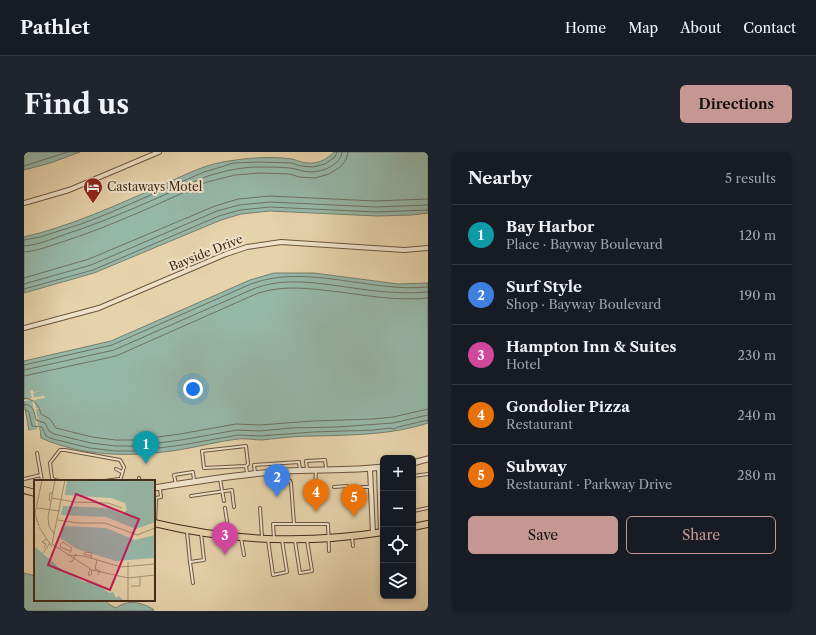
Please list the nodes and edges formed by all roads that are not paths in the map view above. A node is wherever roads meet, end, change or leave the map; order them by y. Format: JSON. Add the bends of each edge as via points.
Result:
{"nodes":[{"id":1,"x":159,"y":152,"type":"edge"},
{"id":2,"x":24,"y":203,"type":"edge"},
{"id":3,"x":428,"y":248,"type":"edge"},
{"id":4,"x":24,"y":328,"type":"edge"},
{"id":5,"x":37,"y":453,"type":"dead end"},
{"id":6,"x":428,"y":459,"type":"edge"},
{"id":7,"x":416,"y":462,"type":"edge"},
{"id":8,"x":246,"y":466,"type":"junction"},
{"id":9,"x":370,"y":468,"type":"junction"},
{"id":10,"x":380,"y":468,"type":"edge"},
{"id":11,"x":116,"y":469,"type":"dead end"},
{"id":12,"x":300,"y":470,"type":"junction"},
{"id":13,"x":307,"y":470,"type":"junction"},
{"id":14,"x":316,"y":470,"type":"junction"},
{"id":15,"x":326,"y":470,"type":"junction"},
{"id":16,"x":288,"y":471,"type":"junction"},
{"id":17,"x":122,"y":472,"type":"junction"},
{"id":18,"x":247,"y":474,"type":"junction"},
{"id":19,"x":255,"y":474,"type":"junction"},
{"id":20,"x":428,"y":474,"type":"edge"},
{"id":21,"x":41,"y":475,"type":"junction"},
{"id":22,"x":416,"y":476,"type":"edge"},
{"id":23,"x":220,"y":478,"type":"junction"},
{"id":24,"x":24,"y":479,"type":"edge"},
{"id":25,"x":42,"y":480,"type":"edge"},
{"id":26,"x":54,"y":480,"type":"edge"},
{"id":27,"x":119,"y":480,"type":"edge"},
{"id":28,"x":194,"y":481,"type":"junction"},
{"id":29,"x":290,"y":481,"type":"junction"},
{"id":30,"x":270,"y":483,"type":"dead end"},
{"id":31,"x":176,"y":484,"type":"junction"},
{"id":32,"x":347,"y":486,"type":"dead end"},
{"id":33,"x":371,"y":486,"type":"junction"},
{"id":34,"x":160,"y":487,"type":"junction"},
{"id":35,"x":334,"y":487,"type":"dead end"},
{"id":36,"x":362,"y":487,"type":"dead end"},
{"id":37,"x":155,"y":488,"type":"edge"},
{"id":38,"x":321,"y":488,"type":"dead end"},
{"id":39,"x":24,"y":490,"type":"edge"},
{"id":40,"x":222,"y":491,"type":"junction"},
{"id":41,"x":34,"y":493,"type":"edge"},
{"id":42,"x":191,"y":496,"type":"dead end"},
{"id":43,"x":224,"y":501,"type":"dead end"},
{"id":44,"x":234,"y":507,"type":"dead end"},
{"id":45,"x":225,"y":508,"type":"dead end"},
{"id":46,"x":260,"y":508,"type":"dead end"},
{"id":47,"x":428,"y":508,"type":"edge"},
{"id":48,"x":416,"y":510,"type":"edge"},
{"id":49,"x":155,"y":511,"type":"edge"},
{"id":50,"x":155,"y":524,"type":"edge"},
{"id":51,"x":294,"y":524,"type":"junction"},
{"id":52,"x":428,"y":524,"type":"edge"},
{"id":53,"x":416,"y":526,"type":"edge"},
{"id":54,"x":187,"y":530,"type":"junction"},
{"id":55,"x":201,"y":532,"type":"junction"},
{"id":56,"x":380,"y":532,"type":"edge"},
{"id":57,"x":373,"y":533,"type":"junction"},
{"id":58,"x":229,"y":536,"type":"junction"},
{"id":59,"x":351,"y":536,"type":"junction"},
{"id":60,"x":241,"y":537,"type":"junction"},
{"id":61,"x":328,"y":538,"type":"junction"},
{"id":62,"x":268,"y":539,"type":"junction"},
{"id":63,"x":281,"y":539,"type":"junction"},
{"id":64,"x":294,"y":539,"type":"junction"},
{"id":65,"x":307,"y":539,"type":"junction"},
{"id":66,"x":353,"y":546,"type":"dead end"},
{"id":67,"x":328,"y":551,"type":"dead end"},
{"id":68,"x":244,"y":555,"type":"dead end"},
{"id":69,"x":190,"y":562,"type":"junction"},
{"id":70,"x":193,"y":583,"type":"dead end"}],
"edges":[{"from":1,"to":2,"type":"street","via":[[69,190]]},
{"from":3,"to":4,"type":"street","name":"Bayside Drive","via":[[404,250],[281,242],[246,247],[99,308]]},
{"from":5,"to":21,"type":"lane"},
{"from":6,"to":7,"type":"street"},
{"from":8,"to":8,"type":"lane","via":[[246,446],[202,451],[204,468]]},
{"from":8,"to":18,"type":"lane"},
{"from":9,"to":10,"type":"street"},
{"from":9,"to":15,"type":"street"},
{"from":9,"to":33,"type":"street"},
{"from":11,"to":17,"type":"lane"},
{"from":12,"to":13,"type":"street"},
{"from":12,"to":16,"type":"street"},
{"from":12,"to":19,"type":"lane","via":[[299,462],[261,464],[254,465]]},
{"from":13,"to":14,"type":"street"},
{"from":13,"to":15,"type":"lane","via":[[306,461],[326,460]]},
{"from":14,"to":15,"type":"street"},
{"from":14,"to":38,"type":"lane","via":[[315,488]]},
{"from":16,"to":19,"type":"street"},
{"from":16,"to":29,"type":"lane"},
{"from":17,"to":26,"type":"lane","via":[[124,467],[120,460],[60,450],[50,463]]},
{"from":17,"to":27,"type":"lane"},
{"from":18,"to":19,"type":"street"},
{"from":18,"to":23,"type":"street"},
{"from":20,"to":22,"type":"lane"},
{"from":21,"to":24,"type":"lane"},
{"from":21,"to":25,"type":"lane"},
{"from":23,"to":28,"type":"street"},
{"from":23,"to":40,"type":"lane"},
{"from":28,"to":31,"type":"street"},
{"from":28,"to":31,"type":"lane","via":[[193,472],[174,475]]},
{"from":29,"to":30,"type":"lane"},
{"from":29,"to":51,"type":"lane"},
{"from":31,"to":34,"type":"street"},
{"from":32,"to":35,"type":"lane"},
{"from":33,"to":36,"type":"lane"},
{"from":33,"to":57,"type":"street"},
{"from":34,"to":37,"type":"street"},
{"from":34,"to":49,"type":"lane","via":[[161,497],[156,498]]},
{"from":39,"to":41,"type":"main road"},
{"from":40,"to":42,"type":"lane"},
{"from":40,"to":43,"type":"lane"},
{"from":40,"to":44,"type":"lane","via":[[232,490]]},
{"from":45,"to":58,"type":"lane"},
{"from":46,"to":62,"type":"lane"},
{"from":47,"to":48,"type":"lane"},
{"from":50,"to":54,"type":"main road"},
{"from":51,"to":61,"type":"lane","via":[[328,524]]},
{"from":51,"to":62,"type":"lane","via":[[274,524]]},
{"from":52,"to":53,"type":"main road"},
{"from":54,"to":55,"type":"main road"},
{"from":54,"to":69,"type":"lane"},
{"from":55,"to":58,"type":"main road"},
{"from":55,"to":69,"type":"lane","via":[[204,560]]},
{"from":56,"to":57,"type":"main road"},
{"from":57,"to":59,"type":"main road"},
{"from":58,"to":60,"type":"main road"},
{"from":59,"to":61,"type":"main road"},
{"from":59,"to":66,"type":"lane"},
{"from":60,"to":62,"type":"main road"},
{"from":60,"to":68,"type":"lane"},
{"from":61,"to":65,"type":"main road"},
{"from":61,"to":67,"type":"lane"},
{"from":62,"to":63,"type":"main road"},
{"from":62,"to":63,"type":"lane","via":[[273,575],[287,572]]},
{"from":63,"to":64,"type":"main road"},
{"from":64,"to":65,"type":"main road"},
{"from":64,"to":65,"type":"lane","via":[[300,573],[312,571]]},
{"from":69,"to":70,"type":"lane"}]}
